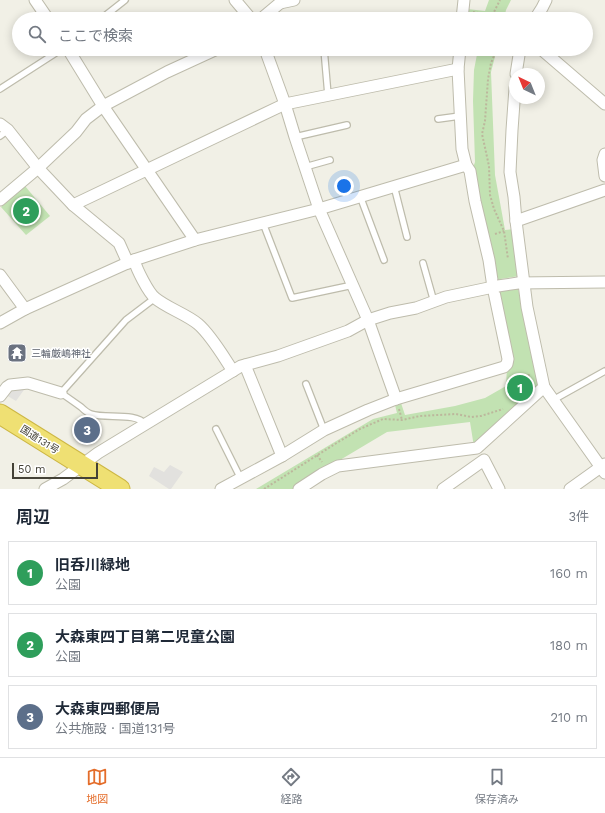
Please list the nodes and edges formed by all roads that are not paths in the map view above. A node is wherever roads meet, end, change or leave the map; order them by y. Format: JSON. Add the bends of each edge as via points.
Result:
{"nodes":[{"id":1,"x":36,"y":0,"type":"edge"},
{"id":2,"x":125,"y":0,"type":"edge"},
{"id":3,"x":235,"y":0,"type":"edge"},
{"id":4,"x":294,"y":0,"type":"edge"},
{"id":5,"x":546,"y":0,"type":"edge"},
{"id":6,"x":281,"y":2,"type":"edge"},
{"id":7,"x":44,"y":12,"type":"edge"},
{"id":8,"x":110,"y":12,"type":"edge"},
{"id":9,"x":245,"y":12,"type":"edge"},
{"id":10,"x":269,"y":12,"type":"edge"},
{"id":11,"x":539,"y":12,"type":"edge"},
{"id":12,"x":51,"y":56,"type":"edge"},
{"id":13,"x":72,"y":56,"type":"edge"},
{"id":14,"x":202,"y":56,"type":"edge"},
{"id":15,"x":268,"y":56,"type":"edge"},
{"id":16,"x":325,"y":56,"type":"edge"},
{"id":17,"x":459,"y":56,"type":"edge"},
{"id":18,"x":519,"y":56,"type":"edge"},
{"id":19,"x":549,"y":56,"type":"edge"},
{"id":20,"x":517,"y":68,"type":"edge"},
{"id":21,"x":458,"y":69,"type":"junction"},
{"id":22,"x":0,"y":89,"type":"edge"},
{"id":23,"x":328,"y":95,"type":"junction"},
{"id":24,"x":285,"y":104,"type":"junction"},
{"id":25,"x":514,"y":104,"type":"edge"},
{"id":26,"x":605,"y":104,"type":"edge"},
{"id":27,"x":104,"y":106,"type":"junction"},
{"id":28,"x":460,"y":116,"type":"junction"},
{"id":29,"x":438,"y":119,"type":"dead end"},
{"id":30,"x":347,"y":125,"type":"dead end"},
{"id":31,"x":3,"y":130,"type":"edge"},
{"id":32,"x":294,"y":138,"type":"junction"},
{"id":33,"x":605,"y":154,"type":"edge"},
{"id":34,"x":330,"y":160,"type":"dead end"},
{"id":35,"x":466,"y":165,"type":"junction"},
{"id":36,"x":305,"y":166,"type":"junction"},
{"id":37,"x":38,"y":168,"type":"junction"},
{"id":38,"x":147,"y":169,"type":"junction"},
{"id":39,"x":605,"y":176,"type":"edge"},
{"id":40,"x":394,"y":186,"type":"junction"},
{"id":41,"x":605,"y":190,"type":"edge"},
{"id":42,"x":360,"y":196,"type":"junction"},
{"id":43,"x":0,"y":200,"type":"edge"},
{"id":44,"x":73,"y":205,"type":"junction"},
{"id":45,"x":319,"y":209,"type":"junction"},
{"id":46,"x":516,"y":221,"type":"junction"},
{"id":47,"x":263,"y":223,"type":"junction"},
{"id":48,"x":408,"y":237,"type":"dead end"},
{"id":49,"x":195,"y":240,"type":"junction"},
{"id":50,"x":384,"y":260,"type":"dead end"},
{"id":51,"x":131,"y":262,"type":"junction"},
{"id":52,"x":423,"y":263,"type":"dead end"},
{"id":53,"x":0,"y":275,"type":"edge"},
{"id":54,"x":605,"y":282,"type":"edge"},
{"id":55,"x":521,"y":283,"type":"junction"},
{"id":56,"x":353,"y":285,"type":"junction"},
{"id":57,"x":495,"y":287,"type":"junction"},
{"id":58,"x":155,"y":298,"type":"junction"},
{"id":59,"x":434,"y":302,"type":"junction"},
{"id":60,"x":25,"y":309,"type":"junction"},
{"id":61,"x":368,"y":320,"type":"junction"},
{"id":62,"x":0,"y":323,"type":"edge"},
{"id":63,"x":245,"y":365,"type":"junction"},
{"id":64,"x":233,"y":371,"type":"junction"},
{"id":65,"x":605,"y":371,"type":"edge"},
{"id":66,"x":306,"y":384,"type":"dead end"},
{"id":67,"x":543,"y":389,"type":"junction"},
{"id":68,"x":61,"y":393,"type":"junction"},
{"id":69,"x":0,"y":396,"type":"edge"},
{"id":70,"x":396,"y":399,"type":"junction"},
{"id":71,"x":553,"y":400,"type":"junction"},
{"id":72,"x":0,"y":414,"type":"edge"},
{"id":73,"x":146,"y":425,"type":"junction"},
{"id":74,"x":216,"y":429,"type":"dead end"},
{"id":75,"x":324,"y":430,"type":"junction"},
{"id":76,"x":477,"y":448,"type":"junction"},
{"id":77,"x":282,"y":456,"type":"junction"},
{"id":78,"x":484,"y":460,"type":"junction"},
{"id":79,"x":82,"y":465,"type":"junction"},
{"id":80,"x":603,"y":468,"type":"edge"},
{"id":81,"x":241,"y":479,"type":"junction"},
{"id":82,"x":45,"y":489,"type":"edge"},
{"id":83,"x":120,"y":489,"type":"edge"},
{"id":84,"x":221,"y":489,"type":"edge"},
{"id":85,"x":300,"y":489,"type":"edge"},
{"id":86,"x":444,"y":489,"type":"edge"},
{"id":87,"x":500,"y":489,"type":"edge"},
{"id":88,"x":570,"y":489,"type":"edge"}],
"edges":[{"from":1,"to":7,"type":"street"},
{"from":2,"to":8,"type":"lane"},
{"from":3,"to":9,"type":"street"},
{"from":4,"to":6,"type":"street"},
{"from":5,"to":11,"type":"street"},
{"from":6,"to":10,"type":"street"},
{"from":12,"to":22,"type":"lane"},
{"from":13,"to":27,"type":"street"},
{"from":14,"to":27,"type":"street"},
{"from":15,"to":24,"type":"street"},
{"from":16,"to":23,"type":"lane"},
{"from":17,"to":21,"type":"street"},
{"from":18,"to":20,"type":"street"},
{"from":19,"to":26,"type":"street"},
{"from":21,"to":23,"type":"street"},
{"from":21,"to":28,"type":"street"},
{"from":23,"to":24,"type":"street"},
{"from":24,"to":32,"type":"street"},
{"from":24,"to":38,"type":"street"},
{"from":25,"to":46,"type":"street","via":[[510,172]]},
{"from":27,"to":37,"type":"street","via":[[86,118],[76,132]]},
{"from":27,"to":38,"type":"street"},
{"from":28,"to":29,"type":"lane"},
{"from":28,"to":35,"type":"street","via":[[462,149]]},
{"from":30,"to":32,"type":"lane"},
{"from":31,"to":37,"type":"street"},
{"from":32,"to":36,"type":"street"},
{"from":33,"to":39,"type":"street"},
{"from":34,"to":36,"type":"lane"},
{"from":35,"to":40,"type":"street"},
{"from":35,"to":57,"type":"street","via":[[470,171]]},
{"from":36,"to":45,"type":"street"},
{"from":37,"to":43,"type":"street"},
{"from":37,"to":44,"type":"street"},
{"from":38,"to":44,"type":"street"},
{"from":38,"to":49,"type":"street"},
{"from":40,"to":42,"type":"street"},
{"from":40,"to":48,"type":"lane"},
{"from":41,"to":46,"type":"street"},
{"from":42,"to":45,"type":"street"},
{"from":42,"to":50,"type":"lane"},
{"from":44,"to":51,"type":"street","via":[[119,243]]},
{"from":45,"to":47,"type":"street"},
{"from":45,"to":56,"type":"street"},
{"from":46,"to":55,"type":"street"},
{"from":47,"to":49,"type":"street"},
{"from":47,"to":56,"type":"lane","via":[[292,298]]},
{"from":49,"to":51,"type":"street"},
{"from":51,"to":58,"type":"street"},
{"from":51,"to":60,"type":"street"},
{"from":52,"to":59,"type":"lane"},
{"from":53,"to":60,"type":"street"},
{"from":54,"to":55,"type":"street"},
{"from":55,"to":57,"type":"street","bridge":true},
{"from":55,"to":67,"type":"street"},
{"from":56,"to":61,"type":"street"},
{"from":57,"to":59,"type":"street"},
{"from":57,"to":70,"type":"street","via":[[507,364]]},
{"from":58,"to":64,"type":"street","via":[[197,324],[208,335]]},
{"from":58,"to":68,"type":"lane","via":[[126,320]]},
{"from":59,"to":61,"type":"street"},
{"from":60,"to":62,"type":"street"},
{"from":61,"to":63,"type":"street","via":[[348,331]]},
{"from":61,"to":70,"type":"street"},
{"from":63,"to":64,"type":"street"},
{"from":63,"to":77,"type":"street"},
{"from":64,"to":73,"type":"street"},
{"from":65,"to":71,"type":"lane"},
{"from":66,"to":75,"type":"lane"},
{"from":67,"to":71,"type":"street"},
{"from":67,"to":76,"type":"street"},
{"from":68,"to":69,"type":"street","via":[[28,383],[10,385]]},
{"from":68,"to":73,"type":"lane","via":[[90,414],[122,416],[140,420]]},
{"from":70,"to":75,"type":"street"},
{"from":71,"to":80,"type":"street"},
{"from":72,"to":79,"type":"highway","name":"国道131号"},
{"from":73,"to":79,"type":"street"},
{"from":74,"to":81,"type":"lane"},
{"from":75,"to":77,"type":"street"},
{"from":76,"to":78,"type":"street"},
{"from":76,"to":85,"type":"street","via":[[338,466]]},
{"from":77,"to":81,"type":"street"},
{"from":78,"to":86,"type":"street"},
{"from":78,"to":87,"type":"street"},
{"from":79,"to":82,"type":"street"},
{"from":79,"to":83,"type":"highway","name":"国道131号"},
{"from":80,"to":88,"type":"street"},
{"from":81,"to":84,"type":"street"}]}
